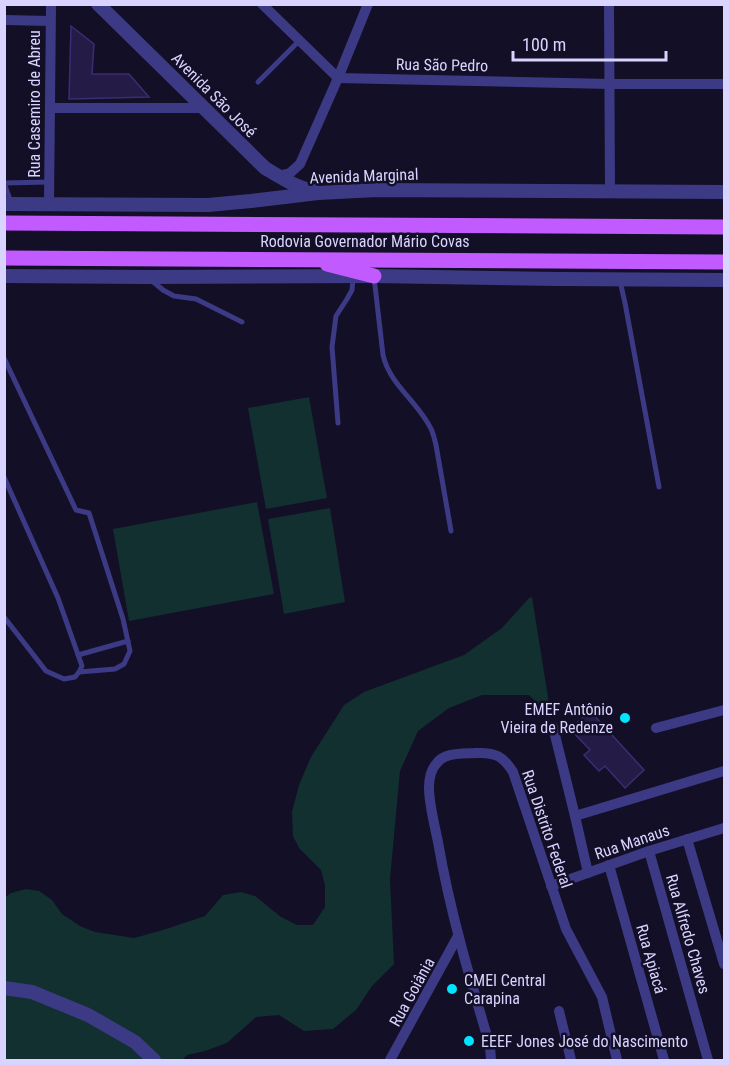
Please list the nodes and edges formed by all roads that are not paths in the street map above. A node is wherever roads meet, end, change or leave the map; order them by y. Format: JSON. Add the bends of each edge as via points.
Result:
{"nodes":[{"id":1,"x":51,"y":4,"type":"edge"},
{"id":2,"x":98,"y":4,"type":"edge"},
{"id":3,"x":262,"y":4,"type":"edge"},
{"id":4,"x":368,"y":4,"type":"edge"},
{"id":5,"x":609,"y":4,"type":"edge"},
{"id":6,"x":4,"y":20,"type":"edge"},
{"id":7,"x":50,"y":21,"type":"junction"},
{"id":8,"x":299,"y":41,"type":"junction"},
{"id":9,"x":338,"y":78,"type":"junction"},
{"id":10,"x":258,"y":81,"type":"dead end"},
{"id":11,"x":610,"y":84,"type":"junction"},
{"id":12,"x":724,"y":84,"type":"edge"},
{"id":13,"x":50,"y":108,"type":"junction"},
{"id":14,"x":203,"y":108,"type":"junction"},
{"id":15,"x":300,"y":164,"type":"junction"},
{"id":16,"x":278,"y":176,"type":"junction"},
{"id":17,"x":49,"y":182,"type":"junction"},
{"id":18,"x":4,"y":183,"type":"edge"},
{"id":19,"x":303,"y":189,"type":"junction"},
{"id":20,"x":610,"y":191,"type":"junction"},
{"id":21,"x":318,"y":192,"type":"junction"},
{"id":22,"x":724,"y":192,"type":"edge"},
{"id":23,"x":49,"y":203,"type":"junction"},
{"id":24,"x":8,"y":204,"type":"edge"},
{"id":25,"x":4,"y":223,"type":"edge"},
{"id":26,"x":724,"y":228,"type":"edge"},
{"id":27,"x":4,"y":258,"type":"edge"},
{"id":28,"x":304,"y":258,"type":"junction"},
{"id":29,"x":724,"y":262,"type":"edge"},
{"id":30,"x":4,"y":276,"type":"edge"},
{"id":31,"x":353,"y":276,"type":"junction"},
{"id":32,"x":374,"y":276,"type":"junction"},
{"id":33,"x":147,"y":277,"type":"junction"},
{"id":34,"x":619,"y":279,"type":"junction"},
{"id":35,"x":724,"y":280,"type":"edge"},
{"id":36,"x":242,"y":322,"type":"dead end"},
{"id":37,"x":4,"y":358,"type":"edge"},
{"id":38,"x":338,"y":423,"type":"dead end"},
{"id":39,"x":4,"y":477,"type":"edge"},
{"id":40,"x":658,"y":486,"type":"dead end"},
{"id":41,"x":451,"y":531,"type":"dead end"},
{"id":42,"x":4,"y":617,"type":"edge"},
{"id":43,"x":128,"y":641,"type":"junction"},
{"id":44,"x":78,"y":656,"type":"junction"},
{"id":45,"x":79,"y":672,"type":"junction"},
{"id":46,"x":724,"y":710,"type":"edge"},
{"id":47,"x":553,"y":727,"type":"dead end"},
{"id":48,"x":656,"y":728,"type":"dead end"},
{"id":49,"x":724,"y":771,"type":"edge"},
{"id":50,"x":575,"y":816,"type":"junction"},
{"id":51,"x":724,"y":828,"type":"edge"},
{"id":52,"x":687,"y":839,"type":"junction"},
{"id":53,"x":649,"y":851,"type":"junction"},
{"id":54,"x":609,"y":865,"type":"junction"},
{"id":55,"x":588,"y":873,"type":"junction"},
{"id":56,"x":551,"y":886,"type":"junction"},
{"id":57,"x":458,"y":936,"type":"junction"},
{"id":58,"x":724,"y":964,"type":"edge"},
{"id":59,"x":4,"y":988,"type":"edge"},
{"id":60,"x":559,"y":1011,"type":"dead end"},
{"id":61,"x":154,"y":1060,"type":"edge"},
{"id":62,"x":390,"y":1060,"type":"edge"},
{"id":63,"x":491,"y":1060,"type":"edge"},
{"id":64,"x":572,"y":1060,"type":"edge"},
{"id":65,"x":616,"y":1060,"type":"edge"},
{"id":66,"x":664,"y":1060,"type":"edge"},
{"id":67,"x":708,"y":1060,"type":"edge"}],
"edges":[{"from":1,"to":7,"type":"street","name":"Rua Casemiro de Abreu"},
{"from":2,"to":14,"type":"street","name":"Avenida São José"},
{"from":3,"to":8,"type":"street"},
{"from":4,"to":9,"type":"street"},
{"from":5,"to":11,"type":"street"},
{"from":6,"to":7,"type":"street"},
{"from":7,"to":13,"type":"street","name":"Rua Casemiro de Abreu"},
{"from":8,"to":9,"type":"street"},
{"from":8,"to":10,"type":"lane"},
{"from":9,"to":11,"type":"street","name":"Rua São Pedro"},
{"from":9,"to":15,"type":"street"},
{"from":11,"to":12,"type":"street","name":"Rua São Pedro"},
{"from":11,"to":20,"type":"street"},
{"from":13,"to":14,"type":"street"},
{"from":13,"to":17,"type":"street","name":"Rua Casemiro de Abreu"},
{"from":14,"to":16,"type":"street","name":"Avenida São José","via":[[264,168]]},
{"from":15,"to":16,"type":"street","via":[[290,173]]},
{"from":15,"to":19,"type":"street"},
{"from":16,"to":19,"type":"street","name":"Avenida São José"},
{"from":17,"to":18,"type":"lane"},
{"from":17,"to":23,"type":"street","name":"Rua Casemiro de Abreu"},
{"from":18,"to":24,"type":"lane"},
{"from":19,"to":21,"type":"street","name":"Avenida São José"},
{"from":20,"to":21,"type":"street","name":"Avenida Marginal"},
{"from":20,"to":22,"type":"street","name":"Avenida Marginal"},
{"from":21,"to":23,"type":"street","name":"Avenida Marginal","via":[[208,205]]},
{"from":23,"to":24,"type":"street","name":"Avenida Marginal"},
{"from":25,"to":26,"type":"main road","name":"Rodovia Governador Mário Covas"},
{"from":27,"to":28,"type":"main road","name":"Rodovia Governador Mário Covas"},
{"from":28,"to":29,"type":"main road","name":"Rodovia Governador Mário Covas"},
{"from":28,"to":32,"type":"main road"},
{"from":30,"to":33,"type":"street"},
{"from":31,"to":32,"type":"street"},
{"from":31,"to":33,"type":"street"},
{"from":31,"to":38,"type":"lane","via":[[352,290],[336,316],[332,347]]},
{"from":32,"to":34,"type":"street"},
{"from":32,"to":41,"type":"lane","via":[[386,367],[433,432]]},
{"from":33,"to":36,"type":"lane","via":[[174,296],[196,299]]},
{"from":34,"to":35,"type":"street"},
{"from":34,"to":40,"type":"lane"},
{"from":37,"to":43,"type":"lane","via":[[76,510],[89,513]]},
{"from":39,"to":44,"type":"lane","via":[[58,598]]},
{"from":42,"to":45,"type":"lane","via":[[46,671],[64,679]]},
{"from":43,"to":44,"type":"lane"},
{"from":43,"to":45,"type":"lane","via":[[130,651],[124,664],[115,669]]},
{"from":44,"to":45,"type":"lane","via":[[82,666]]},
{"from":46,"to":48,"type":"street"},
{"from":47,"to":50,"type":"street"},
{"from":49,"to":50,"type":"street"},
{"from":50,"to":55,"type":"street"},
{"from":51,"to":52,"type":"street","name":"Rua Manaus"},
{"from":52,"to":53,"type":"street","name":"Rua Manaus"},
{"from":52,"to":58,"type":"street"},
{"from":53,"to":54,"type":"street","name":"Rua Manaus"},
{"from":53,"to":67,"type":"street","name":"Rua Alfredo Chaves"},
{"from":54,"to":55,"type":"street","name":"Rua Manaus"},
{"from":54,"to":66,"type":"street","name":"Rua Apiacá"},
{"from":55,"to":56,"type":"street","name":"Rua Manaus"},
{"from":56,"to":57,"type":"street","name":"Rua Distrito Federal","via":[[507,763],[489,752],[448,756],[438,761],[431,772],[429,788]]},
{"from":56,"to":65,"type":"street","name":"Rua Distrito Federal","via":[[566,929],[602,997]]},
{"from":57,"to":62,"type":"street","name":"Rua Goiânia"},
{"from":57,"to":63,"type":"street","name":"Rua Distrito Federal"},
{"from":59,"to":61,"type":"street","via":[[32,992],[88,1015],[135,1042]]},
{"from":60,"to":64,"type":"street"}]}
